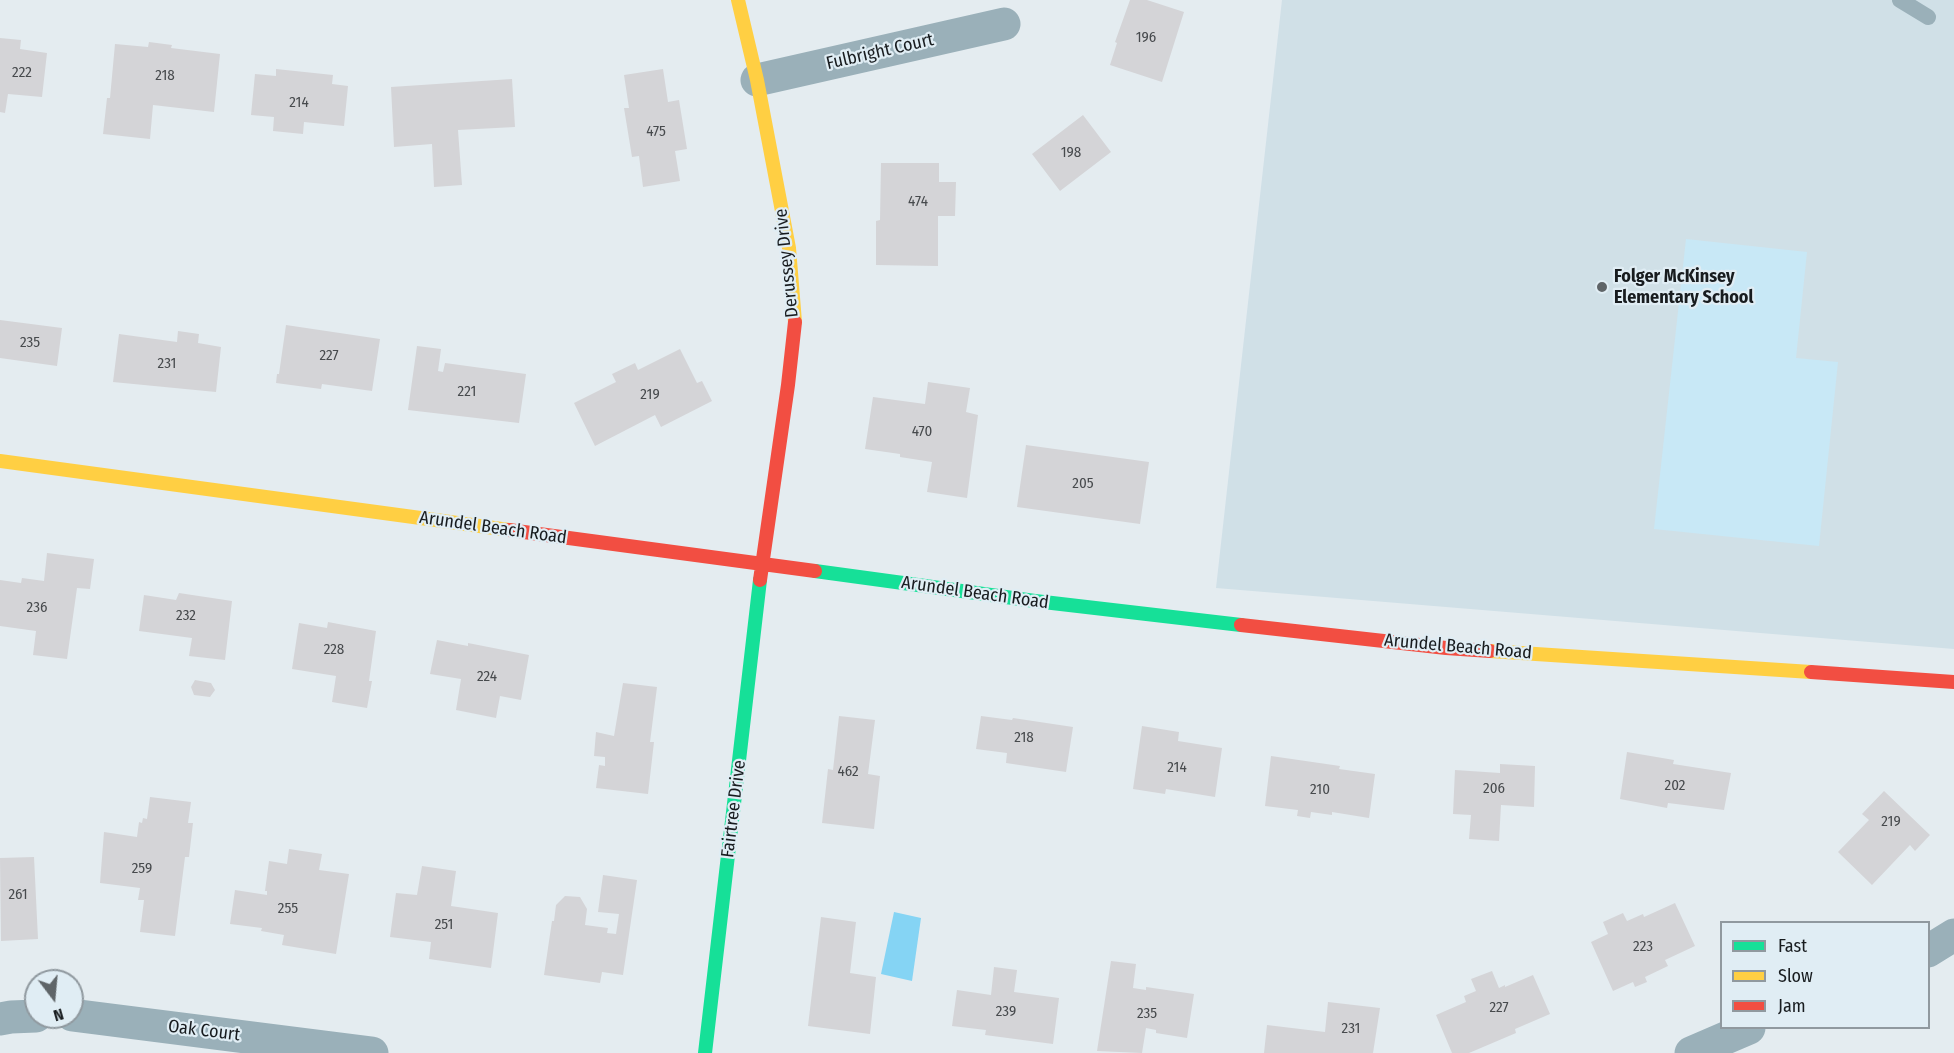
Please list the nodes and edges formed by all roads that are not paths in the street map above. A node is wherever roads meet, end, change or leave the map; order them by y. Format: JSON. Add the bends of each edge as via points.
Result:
{"nodes":[{"id":1,"x":738,"y":0,"type":"edge"},
{"id":2,"x":1900,"y":0,"type":"edge"},
{"id":3,"x":1926,"y":0,"type":"edge"},
{"id":4,"x":1004,"y":24,"type":"dead end"},
{"id":5,"x":757,"y":80,"type":"junction"},
{"id":6,"x":0,"y":461,"type":"edge"},
{"id":7,"x":762,"y":564,"type":"junction"},
{"id":8,"x":1954,"y":682,"type":"edge"},
{"id":9,"x":1954,"y":934,"type":"edge"},
{"id":10,"x":1930,"y":950,"type":"edge"},
{"id":11,"x":24,"y":1016,"type":"edge"},
{"id":12,"x":84,"y":1016,"type":"edge"},
{"id":13,"x":0,"y":1019,"type":"edge"},
{"id":14,"x":1747,"y":1029,"type":"edge"},
{"id":15,"x":372,"y":1053,"type":"edge"},
{"id":16,"x":705,"y":1053,"type":"edge"},
{"id":17,"x":1692,"y":1053,"type":"edge"}],
"edges":[{"from":1,"to":5,"type":"street","name":"Derussey Drive"},
{"from":2,"to":3,"type":"lane","via":[[1928,17]]},
{"from":4,"to":5,"type":"street","name":"Fulbright Court"},
{"from":5,"to":7,"type":"street","name":"Derussey Drive","via":[[789,248],[795,317]]},
{"from":6,"to":7,"type":"street","name":"Arundel Beach Road"},
{"from":7,"to":8,"type":"street","name":"Arundel Beach Road","via":[[1035,601],[1446,648]]},
{"from":7,"to":16,"type":"street","name":"Fairtree Drive"},
{"from":9,"to":10,"type":"street"},
{"from":11,"to":13,"type":"street"},
{"from":12,"to":15,"type":"street","name":"Oak Court"},
{"from":14,"to":17,"type":"street"}]}
